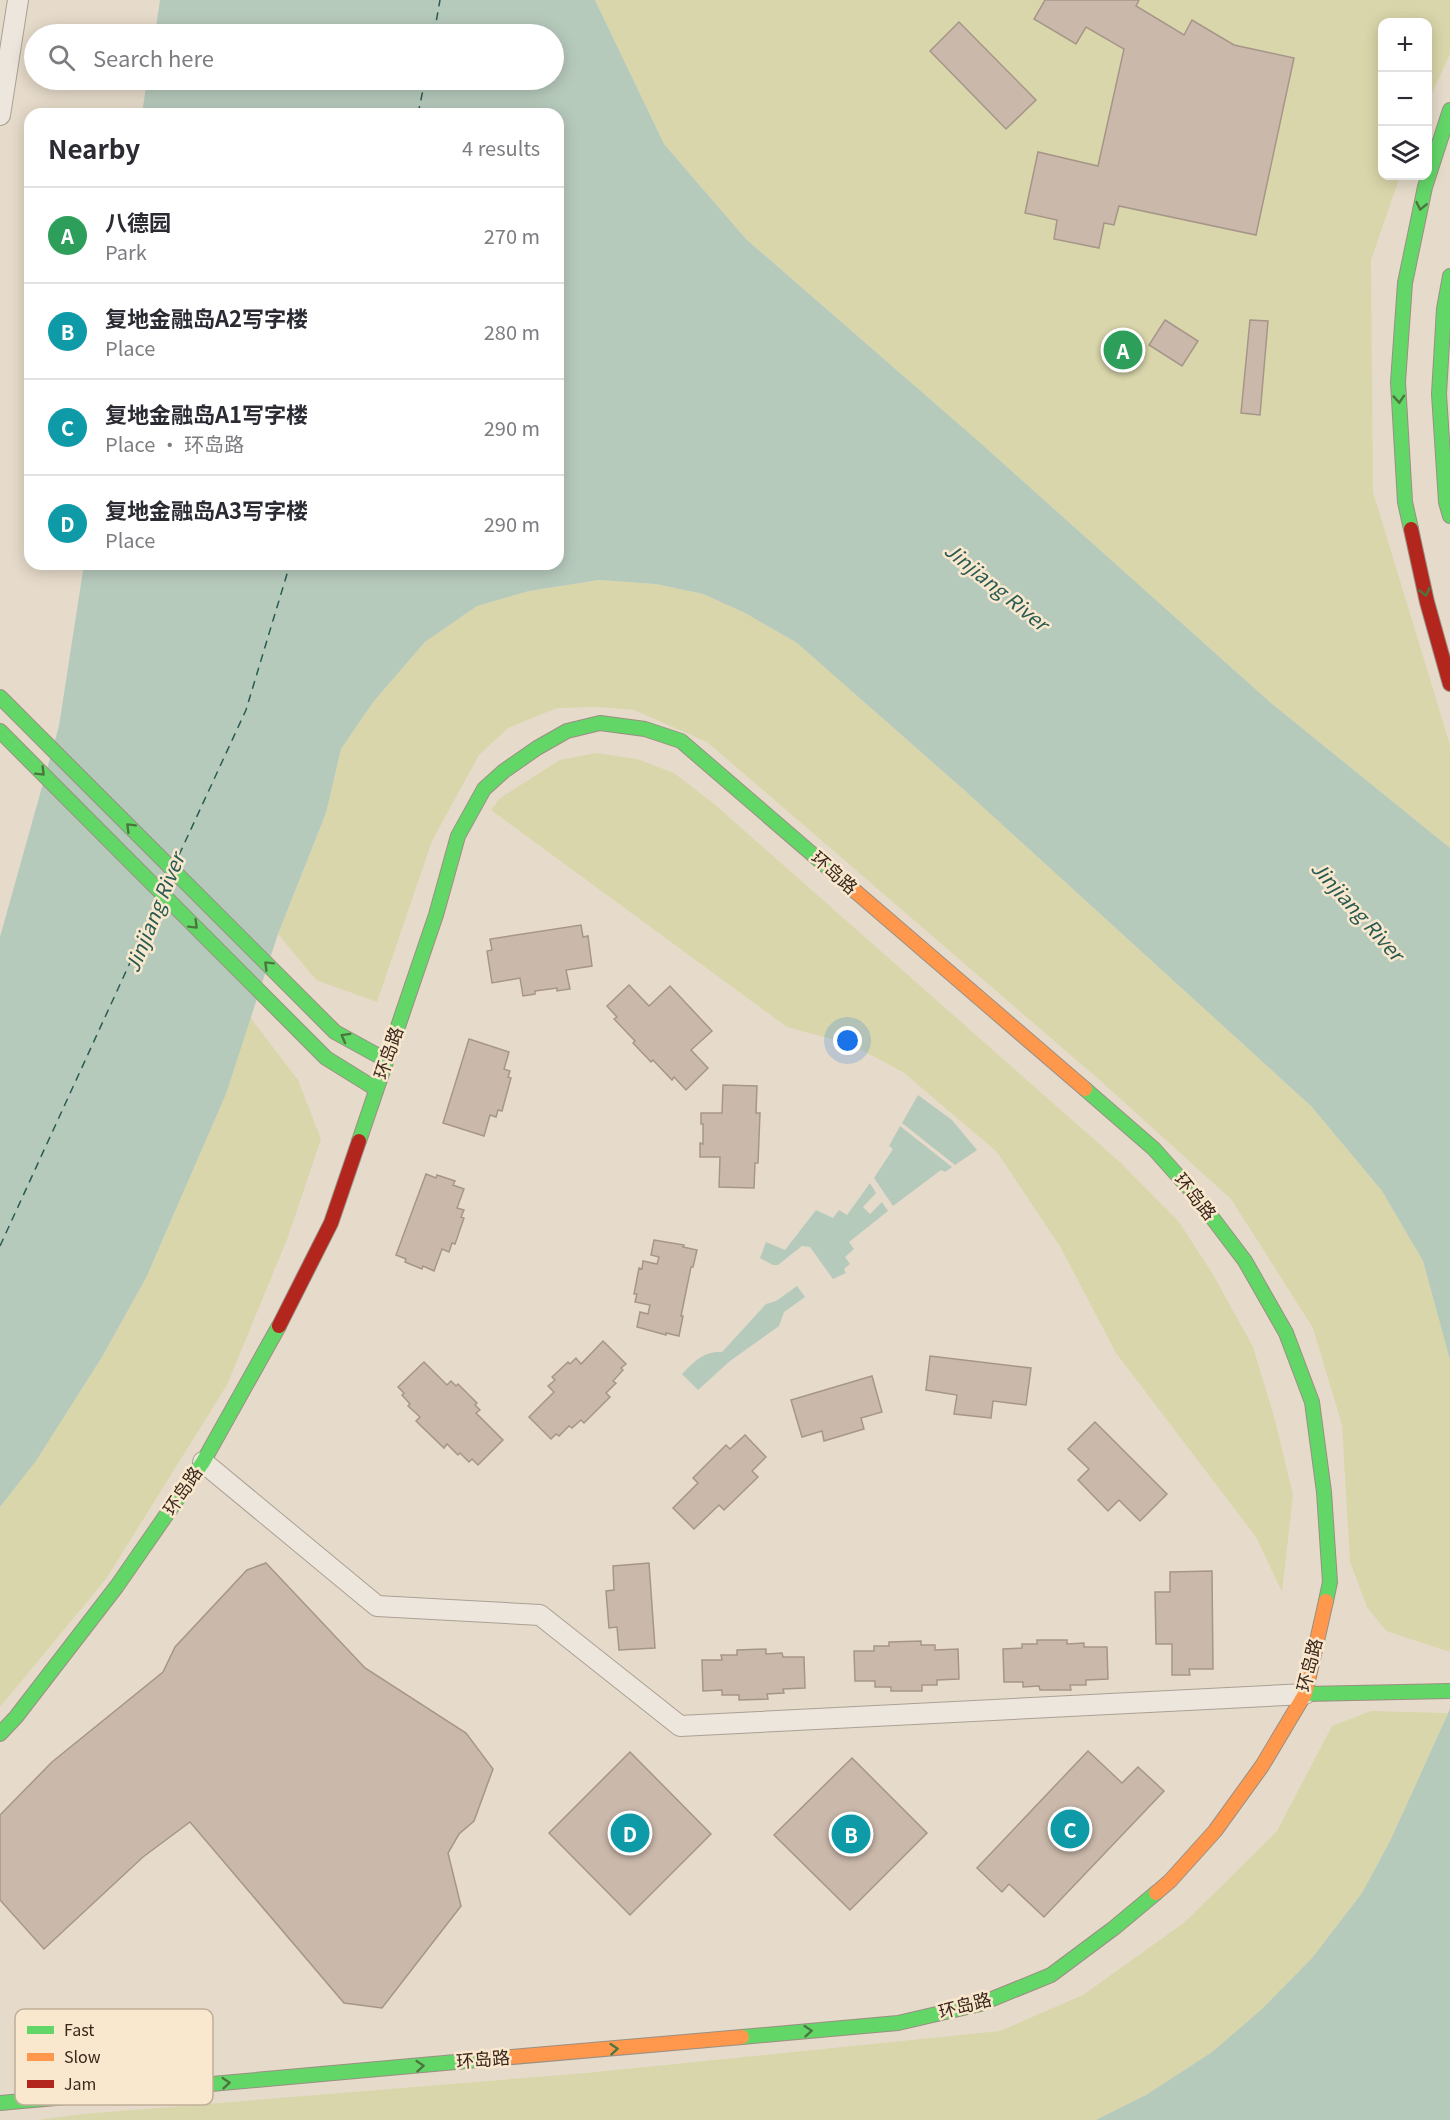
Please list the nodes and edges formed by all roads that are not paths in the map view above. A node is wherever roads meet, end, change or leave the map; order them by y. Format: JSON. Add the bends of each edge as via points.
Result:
{"nodes":[{"id":1,"x":18,"y":0,"type":"edge"},
{"id":2,"x":1450,"y":110,"type":"edge"},
{"id":3,"x":0,"y":116,"type":"edge"},
{"id":4,"x":1450,"y":276,"type":"edge"},
{"id":5,"x":1450,"y":516,"type":"edge"},
{"id":6,"x":1450,"y":684,"type":"edge"},
{"id":7,"x":0,"y":697,"type":"edge"},
{"id":8,"x":0,"y":731,"type":"edge"},
{"id":9,"x":386,"y":1060,"type":"junction"},
{"id":10,"x":376,"y":1089,"type":"junction"},
{"id":11,"x":202,"y":1462,"type":"junction"},
{"id":12,"x":1450,"y":1690,"type":"edge"},
{"id":13,"x":1305,"y":1694,"type":"junction"},
{"id":14,"x":0,"y":1734,"type":"edge"},
{"id":15,"x":213,"y":2084,"type":"edge"},
{"id":16,"x":15,"y":2102,"type":"edge"},
{"id":17,"x":0,"y":2103,"type":"edge"}],
"edges":[{"from":1,"to":3,"type":"street"},
{"from":2,"to":6,"type":"main road","one_way":true,"via":[[1425,187],[1405,282],[1398,382],[1405,502]]},
{"from":4,"to":5,"type":"main road","via":[[1439,394]]},
{"from":9,"to":7,"type":"main road","one_way":true,"via":[[335,1032]]},
{"from":8,"to":10,"type":"main road","one_way":true,"via":[[326,1058]]},
{"from":9,"to":10,"type":"main road","name":"环岛路"},
{"from":9,"to":13,"type":"main road","name":"环岛路","via":[[436,915],[458,836],[484,789],[504,771],[567,731],[600,723],[645,729],[681,741],[1154,1149],[1245,1261],[1286,1333],[1312,1402],[1323,1480],[1330,1582]]},
{"from":10,"to":11,"type":"main road","name":"环岛路","via":[[331,1223]]},
{"from":11,"to":13,"type":"street","via":[[377,1606],[540,1615],[680,1726]]},
{"from":11,"to":14,"type":"main road","name":"环岛路","via":[[117,1586]]},
{"from":12,"to":13,"type":"main road"},
{"from":15,"to":13,"type":"main road","name":"环岛路","one_way":true,"via":[[898,2023],[980,2004],[1051,1976],[1170,1881],[1215,1831],[1262,1766]]},
{"from":17,"to":16,"type":"main road","name":"环岛路","one_way":true}]}
